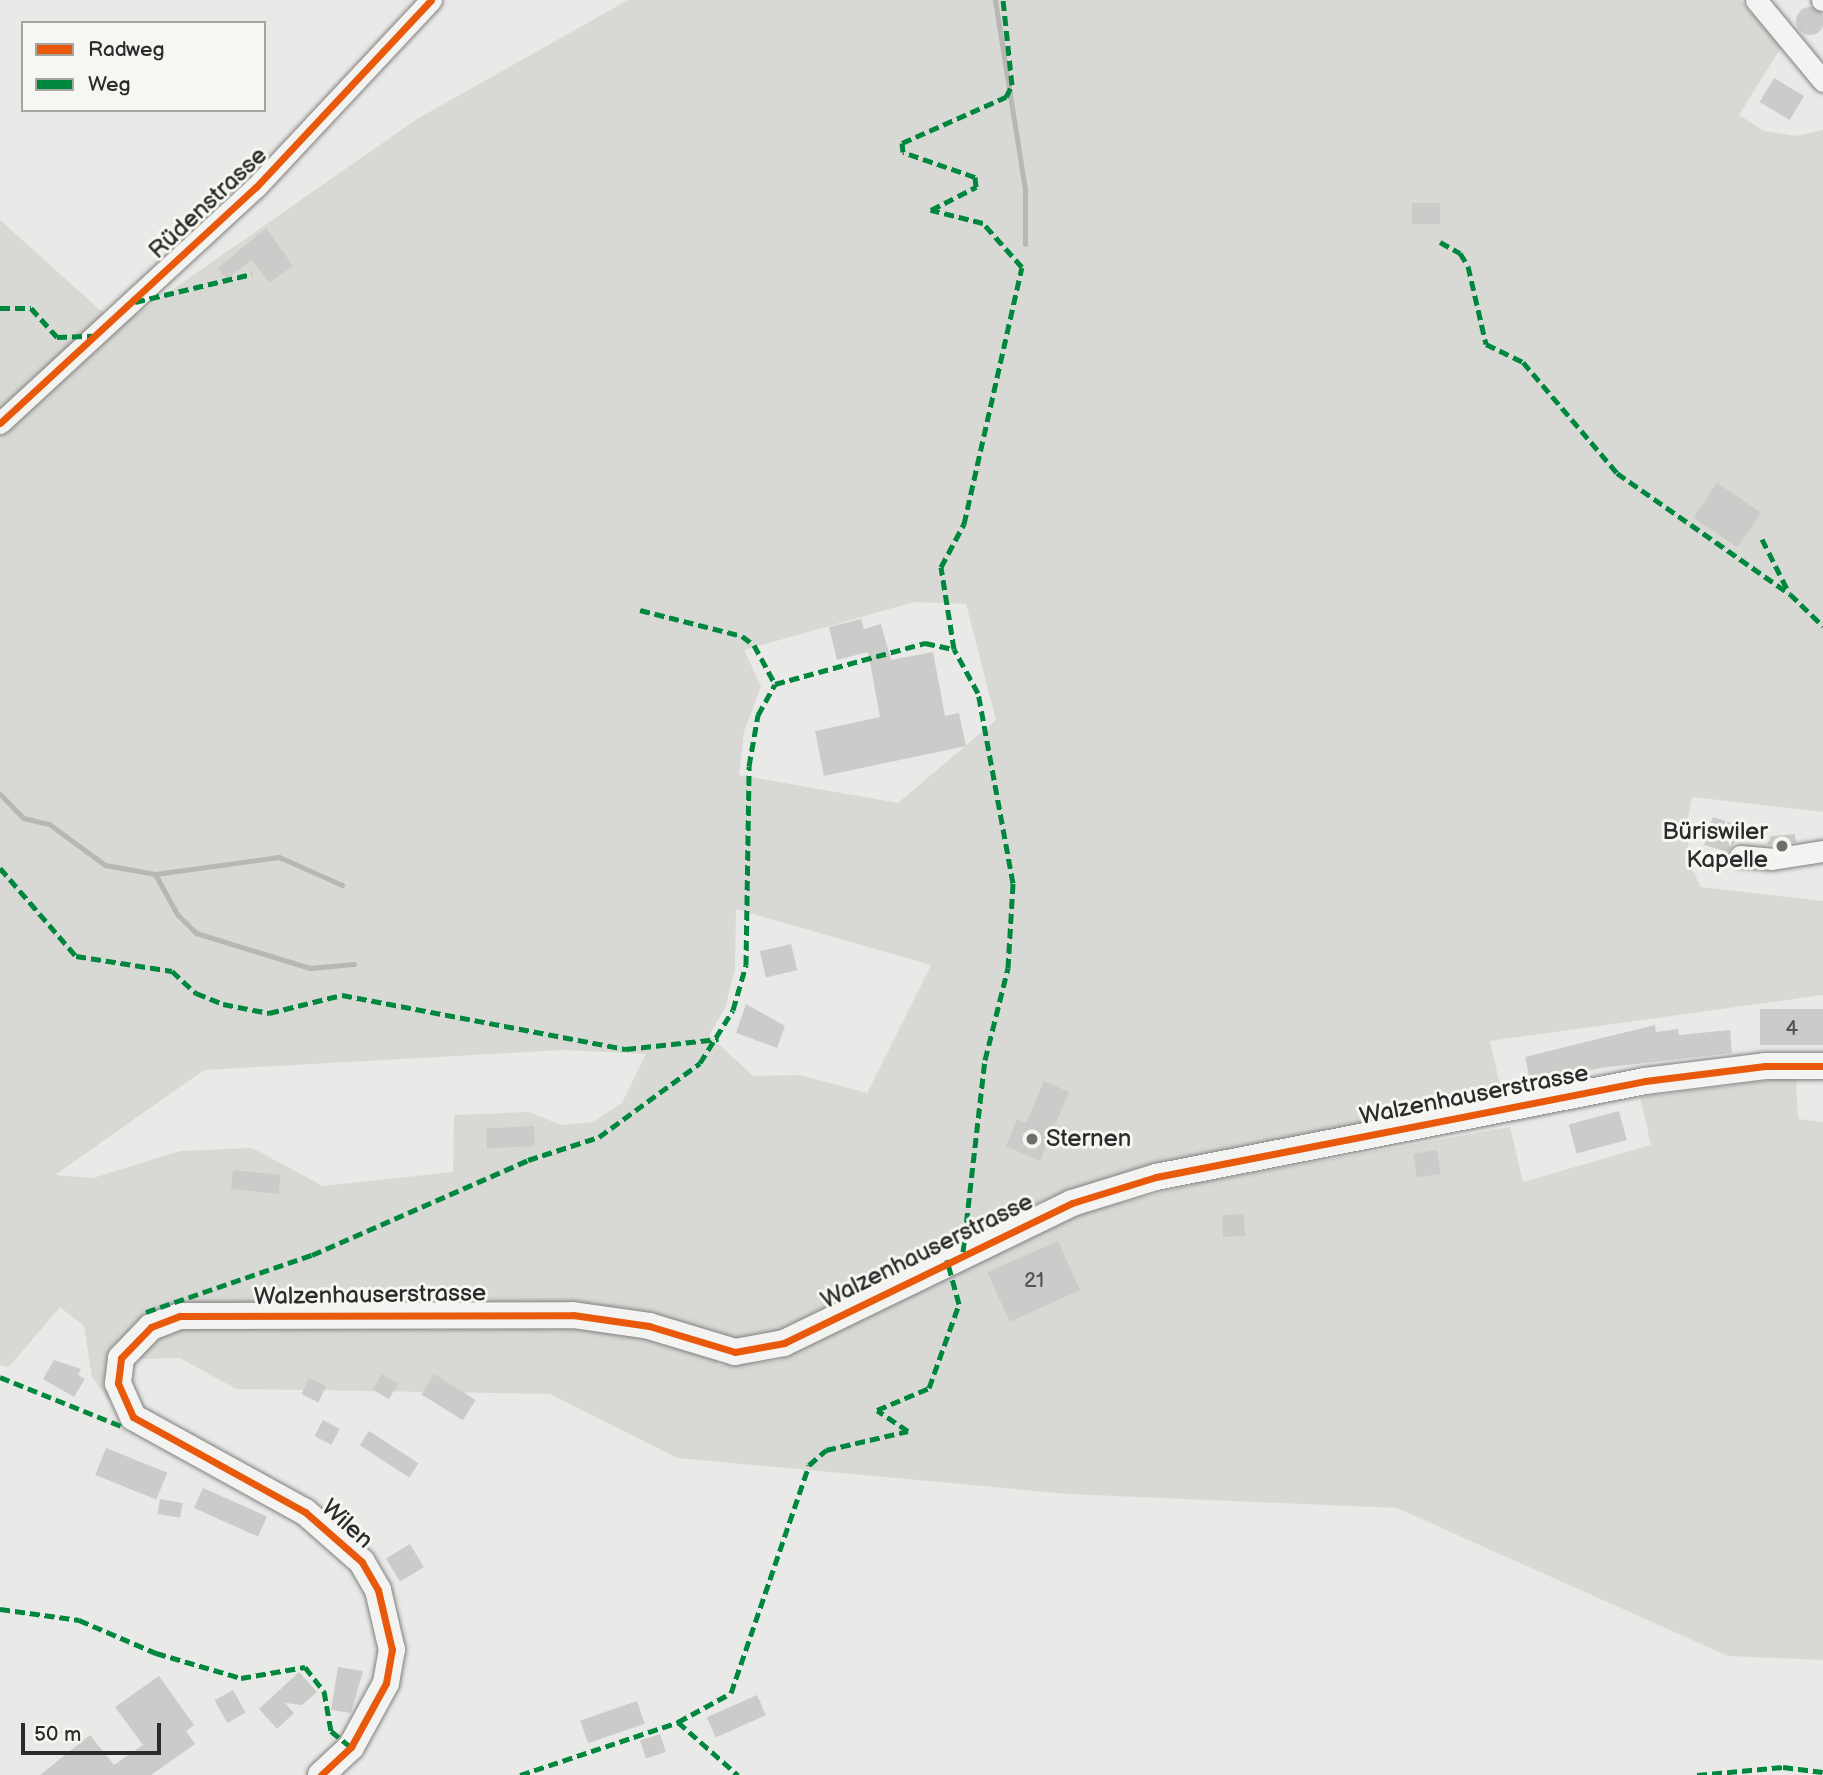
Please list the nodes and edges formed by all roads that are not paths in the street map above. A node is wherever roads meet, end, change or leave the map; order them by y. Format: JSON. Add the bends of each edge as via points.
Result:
{"nodes":[{"id":1,"x":431,"y":0,"type":"edge"},
{"id":2,"x":1756,"y":0,"type":"edge"},
{"id":3,"x":1823,"y":81,"type":"edge"},
{"id":4,"x":0,"y":422,"type":"edge"},
{"id":5,"x":1823,"y":850,"type":"edge"},
{"id":6,"x":1740,"y":856,"type":"dead end"},
{"id":7,"x":1823,"y":1066,"type":"edge"},
{"id":8,"x":133,"y":1417,"type":"joint"},
{"id":9,"x":321,"y":1775,"type":"edge"}],
"edges":[{"from":1,"to":4,"type":"street","name":"Rüdenstrasse","via":[[256,187]]},
{"from":2,"to":3,"type":"street"},
{"from":5,"to":6,"type":"street","via":[[1772,859]]},
{"from":7,"to":8,"type":"street","name":"Walzenhauserstrasse","via":[[1765,1066],[1646,1081],[1156,1177],[1072,1203],[784,1343],[735,1352],[649,1326],[573,1315],[180,1317],[134,1339],[121,1358],[118,1383]]},
{"from":8,"to":9,"type":"street","name":"Wilen","via":[[305,1512],[362,1562],[378,1590],[392,1650],[386,1683],[351,1747]]}]}
